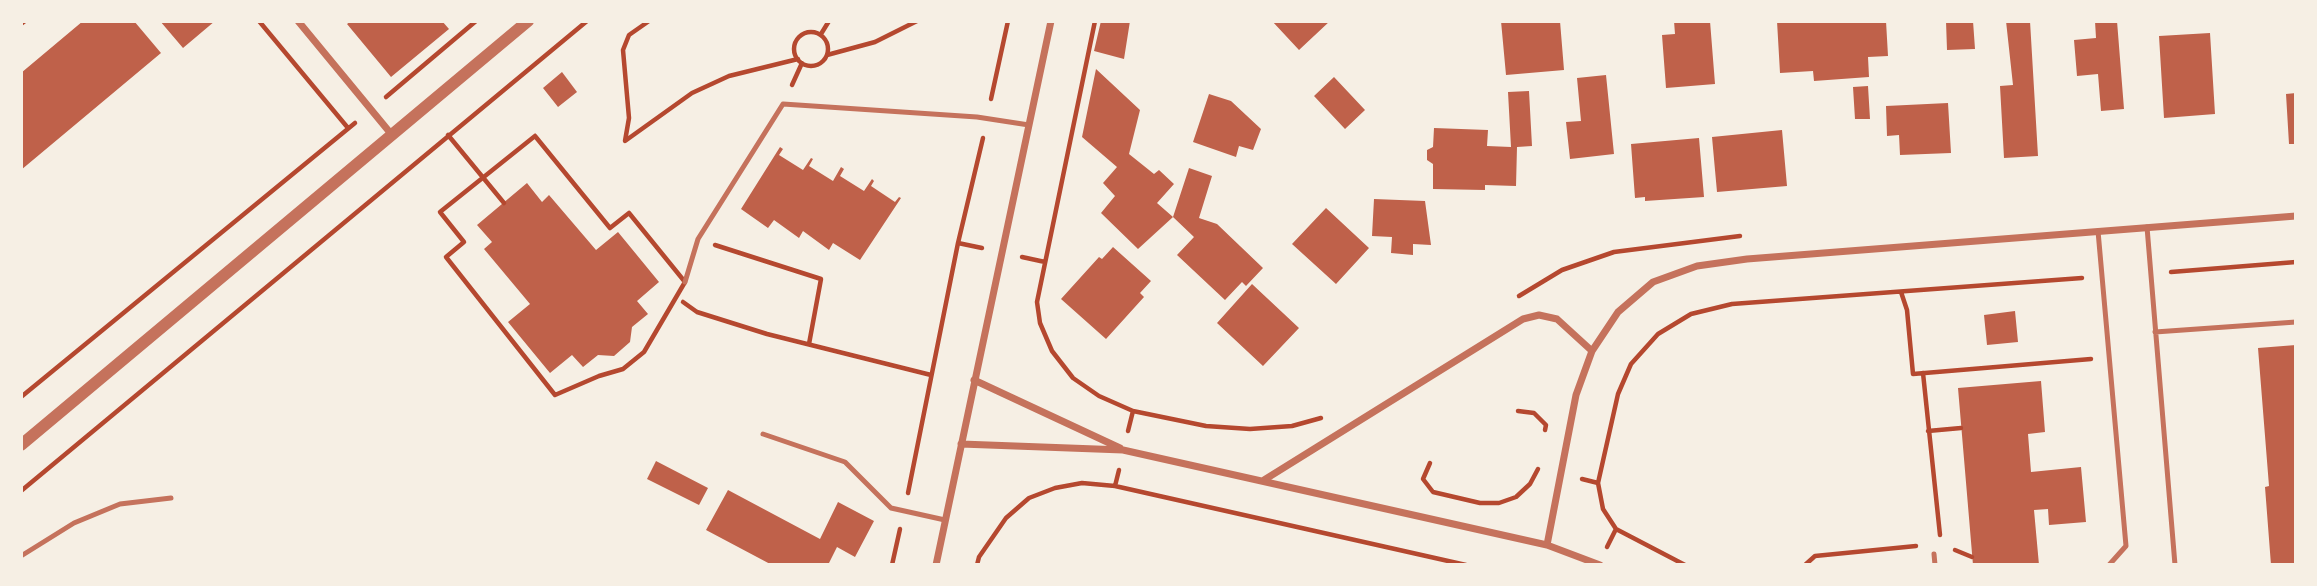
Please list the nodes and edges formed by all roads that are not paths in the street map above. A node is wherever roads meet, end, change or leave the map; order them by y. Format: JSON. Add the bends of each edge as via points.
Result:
{"nodes":[{"id":1,"x":298,"y":21,"type":"edge"},
{"id":2,"x":528,"y":21,"type":"edge"},
{"id":3,"x":1051,"y":21,"type":"edge"},
{"id":4,"x":1029,"y":125,"type":"junction"},
{"id":5,"x":392,"y":135,"type":"junction"},
{"id":6,"x":2296,"y":216,"type":"edge"},
{"id":7,"x":2147,"y":227,"type":"junction"},
{"id":8,"x":2098,"y":230,"type":"junction"},
{"id":9,"x":685,"y":282,"type":"road end"},
{"id":10,"x":2296,"y":322,"type":"edge"},
{"id":11,"x":2155,"y":332,"type":"junction"},
{"id":12,"x":1592,"y":351,"type":"junction"},
{"id":13,"x":974,"y":380,"type":"junction"},
{"id":14,"x":763,"y":434,"type":"dead end"},
{"id":15,"x":961,"y":444,"type":"junction"},
{"id":16,"x":21,"y":445,"type":"edge"},
{"id":17,"x":1124,"y":450,"type":"junction"},
{"id":18,"x":1264,"y":480,"type":"junction"},
{"id":19,"x":171,"y":498,"type":"dead end"},
{"id":20,"x":945,"y":520,"type":"junction"},
{"id":21,"x":1547,"y":545,"type":"junction"},
{"id":22,"x":1934,"y":554,"type":"dead end"},
{"id":23,"x":21,"y":556,"type":"edge"},
{"id":24,"x":936,"y":565,"type":"edge"},
{"id":25,"x":1600,"y":565,"type":"edge"},
{"id":26,"x":1935,"y":565,"type":"edge"},
{"id":27,"x":2109,"y":565,"type":"edge"},
{"id":28,"x":2175,"y":565,"type":"edge"}],
"edges":[{"from":1,"to":5,"type":"street"},
{"from":2,"to":5,"type":"street"},
{"from":3,"to":4,"type":"street"},
{"from":4,"to":9,"type":"lane","via":[[783,104],[698,239]]},
{"from":4,"to":13,"type":"street"},
{"from":5,"to":16,"type":"street"},
{"from":6,"to":7,"type":"street"},
{"from":7,"to":8,"type":"street"},
{"from":7,"to":11,"type":"lane"},
{"from":8,"to":12,"type":"street","via":[[1697,266],[1653,282],[1618,312]]},
{"from":8,"to":27,"type":"lane","via":[[2126,546]]},
{"from":10,"to":11,"type":"lane"},
{"from":11,"to":28,"type":"lane"},
{"from":12,"to":18,"type":"street","via":[[1557,318],[1539,315],[1523,319]]},
{"from":12,"to":21,"type":"street","via":[[1576,395]]},
{"from":13,"to":15,"type":"street"},
{"from":13,"to":17,"type":"street"},
{"from":14,"to":20,"type":"lane","via":[[845,462],[891,508]]},
{"from":15,"to":17,"type":"street"},
{"from":15,"to":20,"type":"street"},
{"from":17,"to":18,"type":"street"},
{"from":18,"to":21,"type":"street"},
{"from":19,"to":23,"type":"lane","via":[[120,504],[74,523]]},
{"from":20,"to":24,"type":"street"},
{"from":21,"to":25,"type":"street"},
{"from":22,"to":26,"type":"lane"}]}
